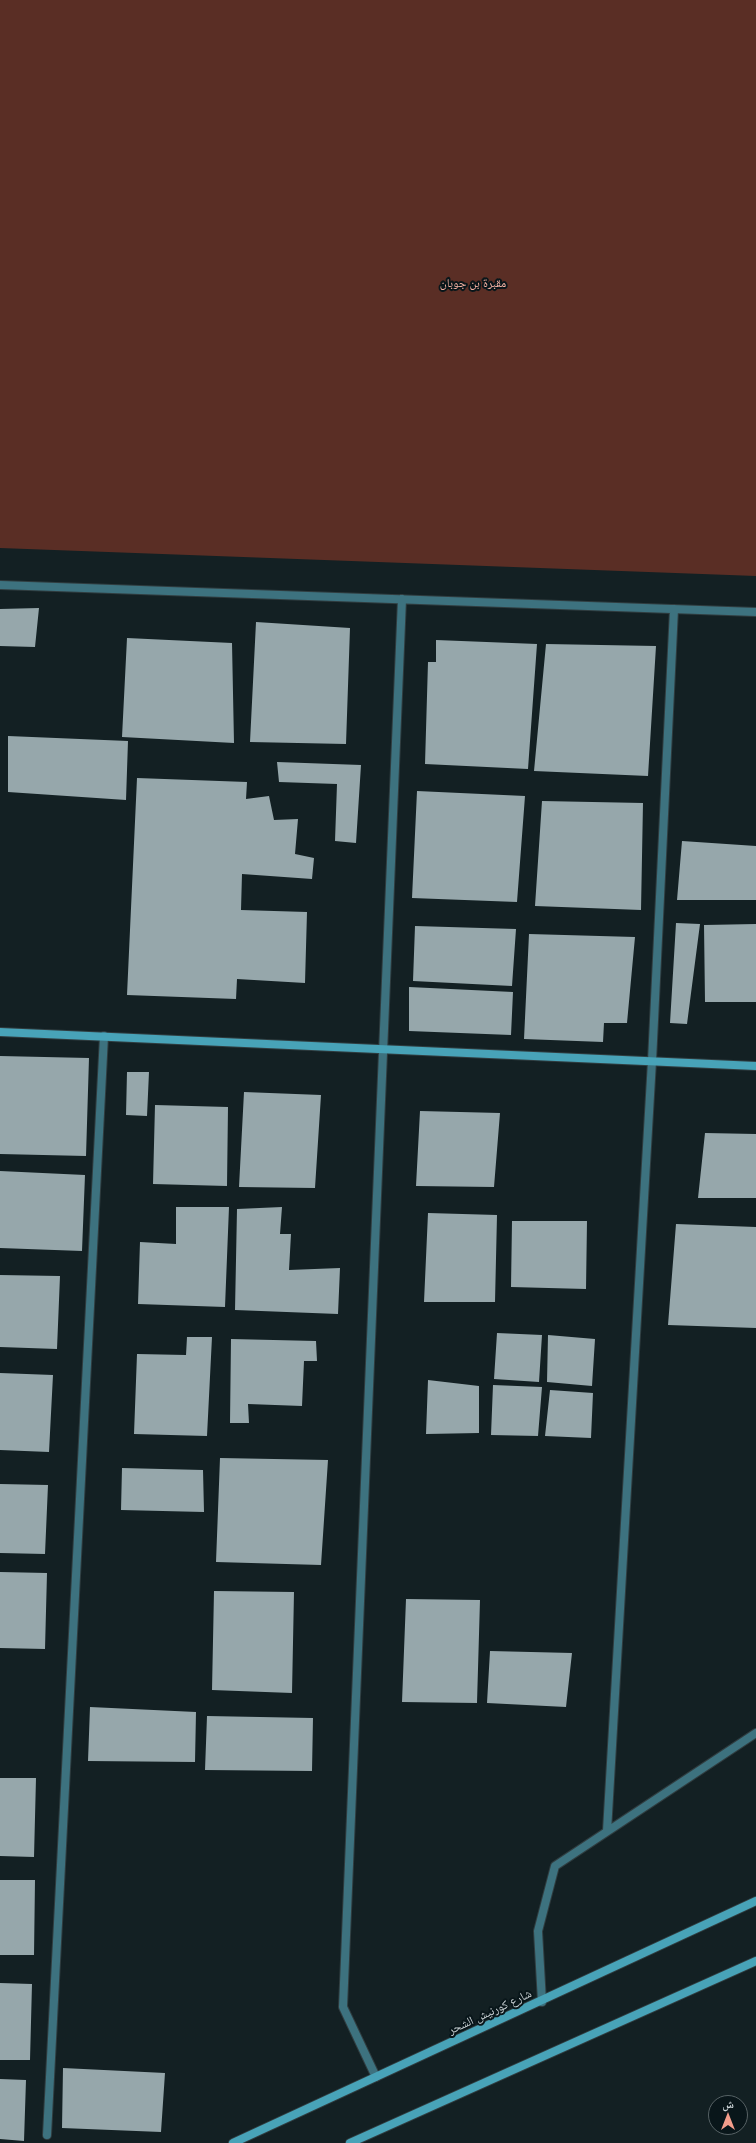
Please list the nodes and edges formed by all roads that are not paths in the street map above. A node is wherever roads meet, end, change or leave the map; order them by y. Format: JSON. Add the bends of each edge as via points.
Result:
{"nodes":[{"id":1,"x":0,"y":585,"type":"edge"},
{"id":2,"x":402,"y":599,"type":"junction"},
{"id":3,"x":674,"y":609,"type":"junction"},
{"id":4,"x":756,"y":612,"type":"edge"},
{"id":5,"x":0,"y":1032,"type":"edge"},
{"id":6,"x":104,"y":1036,"type":"junction"},
{"id":7,"x":384,"y":1049,"type":"junction"},
{"id":8,"x":652,"y":1061,"type":"junction"},
{"id":9,"x":756,"y":1066,"type":"edge"},
{"id":10,"x":756,"y":1733,"type":"edge"},
{"id":11,"x":607,"y":1831,"type":"junction"},
{"id":12,"x":756,"y":1901,"type":"edge"},
{"id":13,"x":756,"y":1961,"type":"edge"},
{"id":14,"x":542,"y":2002,"type":"junction"},
{"id":15,"x":376,"y":2078,"type":"junction"},
{"id":16,"x":47,"y":2135,"type":"dead end"},
{"id":17,"x":233,"y":2143,"type":"edge"},
{"id":18,"x":350,"y":2143,"type":"edge"}],
"edges":[{"from":1,"to":2,"type":"street"},
{"from":2,"to":3,"type":"street"},
{"from":2,"to":7,"type":"street"},
{"from":3,"to":4,"type":"street"},
{"from":3,"to":8,"type":"street"},
{"from":5,"to":6,"type":"street"},
{"from":6,"to":7,"type":"street"},
{"from":6,"to":16,"type":"street"},
{"from":7,"to":8,"type":"street"},
{"from":7,"to":15,"type":"street","via":[[343,2007]]},
{"from":8,"to":9,"type":"street"},
{"from":8,"to":11,"type":"street"},
{"from":10,"to":11,"type":"street"},
{"from":11,"to":14,"type":"street","via":[[555,1866],[538,1931]]},
{"from":12,"to":14,"type":"street","name":"شارع كورنيش الشحر"},
{"from":13,"to":18,"type":"street"},
{"from":14,"to":15,"type":"street","name":"شارع كورنيش الشحر"},
{"from":15,"to":17,"type":"street","name":"شارع كورنيش الشحر"}]}
